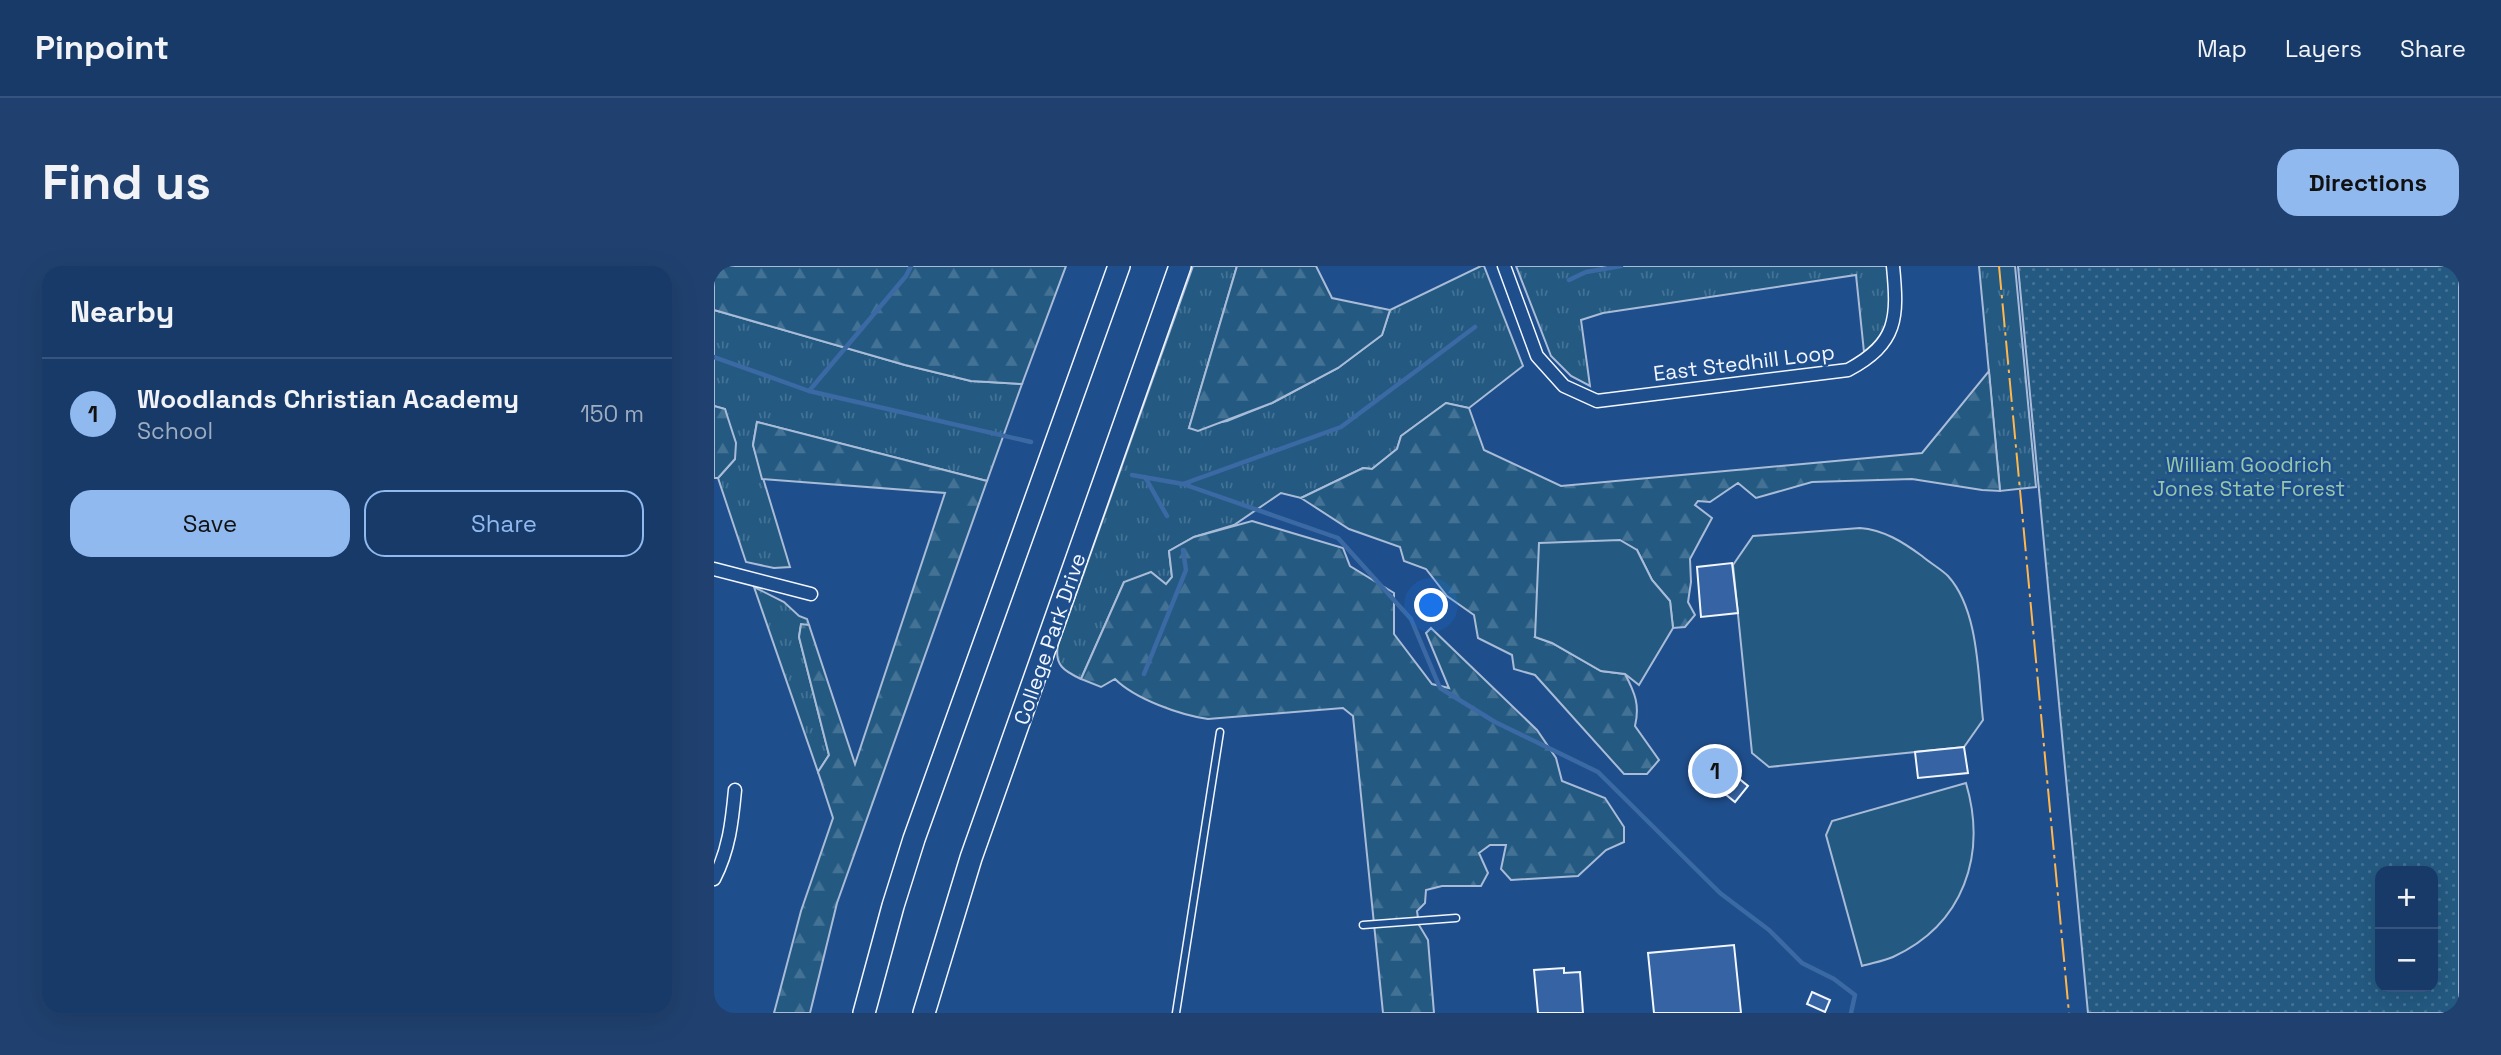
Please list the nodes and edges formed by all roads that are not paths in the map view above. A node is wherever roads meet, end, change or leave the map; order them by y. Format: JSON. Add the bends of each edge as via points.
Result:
{"nodes":[{"id":1,"x":1119,"y":266,"type":"edge"},
{"id":2,"x":1180,"y":266,"type":"edge"},
{"id":3,"x":1504,"y":266,"type":"edge"},
{"id":4,"x":1893,"y":266,"type":"edge"},
{"id":5,"x":714,"y":569,"type":"edge"},
{"id":6,"x":811,"y":594,"type":"dead end"},
{"id":7,"x":1220,"y":732,"type":"dead end"},
{"id":8,"x":735,"y":790,"type":"dead end"},
{"id":9,"x":714,"y":879,"type":"edge"},
{"id":10,"x":1456,"y":918,"type":"dead end"},
{"id":11,"x":1363,"y":925,"type":"dead end"},
{"id":12,"x":864,"y":1013,"type":"edge"},
{"id":13,"x":923,"y":1013,"type":"edge"},
{"id":14,"x":1176,"y":1013,"type":"edge"}],
"edges":[{"from":1,"to":12,"type":"main road","via":[[914,839]]},
{"from":2,"to":13,"type":"main road","name":"College Park Drive","via":[[971,858]]},
{"from":3,"to":4,"type":"street","name":"East Stedhill Loop","via":[[1537,356],[1564,386],[1597,401],[1848,370],[1871,358],[1889,335],[1897,306]]},
{"from":5,"to":6,"type":"street"},
{"from":7,"to":14,"type":"lane"},
{"from":8,"to":9,"type":"street","via":[[730,838]]},
{"from":10,"to":11,"type":"lane"}]}
